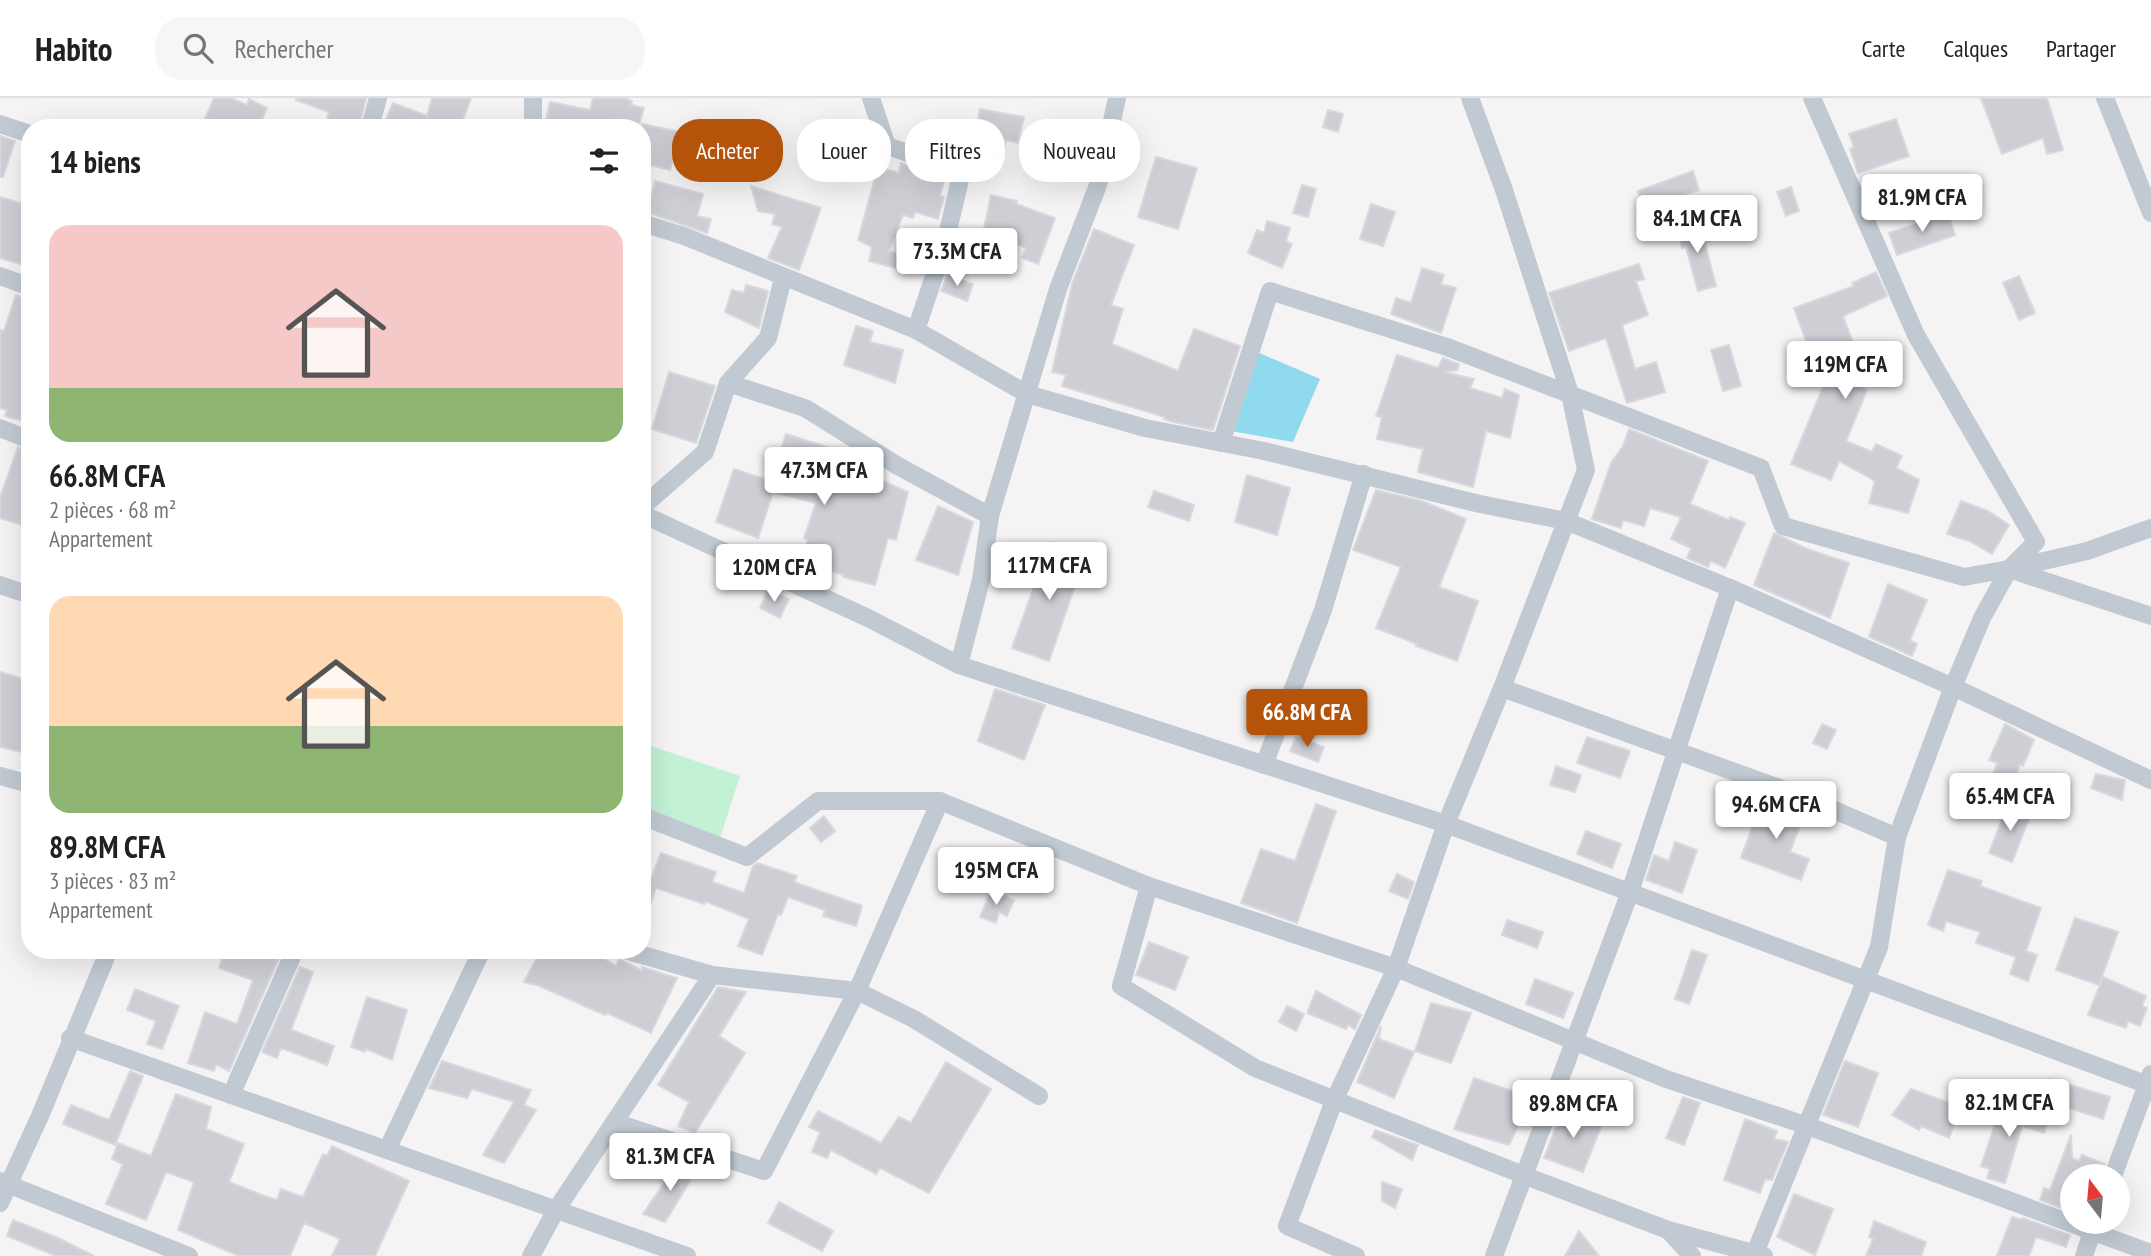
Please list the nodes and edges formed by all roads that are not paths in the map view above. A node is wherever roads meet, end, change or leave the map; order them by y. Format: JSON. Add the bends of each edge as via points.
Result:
{"nodes":[{"id":1,"x":378,"y":98,"type":"edge"},
{"id":2,"x":533,"y":98,"type":"edge"},
{"id":3,"x":871,"y":98,"type":"edge"},
{"id":4,"x":1117,"y":98,"type":"edge"},
{"id":5,"x":1470,"y":98,"type":"edge"},
{"id":6,"x":1812,"y":98,"type":"edge"},
{"id":7,"x":2105,"y":98,"type":"edge"},
{"id":8,"x":372,"y":119,"type":"edge"},
{"id":9,"x":533,"y":119,"type":"edge"},
{"id":10,"x":0,"y":124,"type":"edge"},
{"id":11,"x":21,"y":131,"type":"edge"},
{"id":12,"x":2151,"y":213,"type":"edge"},
{"id":13,"x":651,"y":226,"type":"edge"},
{"id":14,"x":0,"y":276,"type":"edge"},
{"id":15,"x":783,"y":278,"type":"junction"},
{"id":16,"x":21,"y":284,"type":"edge"},
{"id":17,"x":916,"y":330,"type":"junction"},
{"id":18,"x":728,"y":383,"type":"junction"},
{"id":19,"x":1027,"y":394,"type":"junction"},
{"id":20,"x":1570,"y":394,"type":"junction"},
{"id":21,"x":0,"y":428,"type":"edge"},
{"id":22,"x":21,"y":436,"type":"edge"},
{"id":23,"x":1221,"y":443,"type":"junction"},
{"id":24,"x":1364,"y":474,"type":"junction"},
{"id":25,"x":651,"y":499,"type":"edge"},
{"id":26,"x":990,"y":516,"type":"junction"},
{"id":27,"x":651,"y":518,"type":"edge"},
{"id":28,"x":1566,"y":521,"type":"junction"},
{"id":29,"x":2151,"y":528,"type":"edge"},
{"id":30,"x":2010,"y":569,"type":"junction"},
{"id":31,"x":0,"y":585,"type":"edge"},
{"id":32,"x":1730,"y":588,"type":"junction"},
{"id":33,"x":21,"y":591,"type":"edge"},
{"id":34,"x":2151,"y":616,"type":"edge"},
{"id":35,"x":959,"y":665,"type":"junction"},
{"id":36,"x":1952,"y":687,"type":"junction"},
{"id":37,"x":1503,"y":688,"type":"junction"},
{"id":38,"x":1676,"y":750,"type":"junction"},
{"id":39,"x":1264,"y":765,"type":"junction"},
{"id":40,"x":0,"y":776,"type":"edge"},
{"id":41,"x":2151,"y":780,"type":"edge"},
{"id":42,"x":21,"y":782,"type":"edge"},
{"id":43,"x":940,"y":801,"type":"junction"},
{"id":44,"x":651,"y":820,"type":"edge"},
{"id":45,"x":1446,"y":824,"type":"junction"},
{"id":46,"x":1897,"y":837,"type":"junction"},
{"id":47,"x":1149,"y":886,"type":"junction"},
{"id":48,"x":1630,"y":892,"type":"junction"},
{"id":49,"x":651,"y":957,"type":"edge"},
{"id":50,"x":105,"y":959,"type":"edge"},
{"id":51,"x":291,"y":959,"type":"edge"},
{"id":52,"x":478,"y":959,"type":"edge"},
{"id":53,"x":1396,"y":968,"type":"junction"},
{"id":54,"x":712,"y":975,"type":"junction"},
{"id":55,"x":1863,"y":980,"type":"junction"},
{"id":56,"x":857,"y":991,"type":"junction"},
{"id":57,"x":71,"y":1038,"type":"junction"},
{"id":58,"x":1575,"y":1042,"type":"junction"},
{"id":59,"x":2150,"y":1081,"type":"edge"},
{"id":60,"x":231,"y":1095,"type":"junction"},
{"id":61,"x":1039,"y":1096,"type":"dead end"},
{"id":62,"x":1334,"y":1101,"type":"junction"},
{"id":63,"x":614,"y":1122,"type":"junction"},
{"id":64,"x":1805,"y":1125,"type":"junction"},
{"id":65,"x":387,"y":1150,"type":"junction"},
{"id":66,"x":2118,"y":1164,"type":"edge"},
{"id":67,"x":1523,"y":1175,"type":"junction"},
{"id":68,"x":4,"y":1183,"type":"edge"},
{"id":69,"x":0,"y":1203,"type":"edge"},
{"id":70,"x":556,"y":1210,"type":"junction"},
{"id":71,"x":2060,"y":1214,"type":"edge"},
{"id":72,"x":1668,"y":1230,"type":"junction"},
{"id":73,"x":2091,"y":1234,"type":"edge"},
{"id":74,"x":2110,"y":1234,"type":"edge"},
{"id":75,"x":2151,"y":1253,"type":"edge"},
{"id":76,"x":1760,"y":1254,"type":"edge"},
{"id":77,"x":189,"y":1256,"type":"edge"},
{"id":78,"x":531,"y":1256,"type":"edge"},
{"id":79,"x":687,"y":1256,"type":"edge"},
{"id":80,"x":1356,"y":1256,"type":"edge"},
{"id":81,"x":1494,"y":1256,"type":"edge"},
{"id":82,"x":1692,"y":1256,"type":"edge"},
{"id":83,"x":2084,"y":1256,"type":"edge"}],
"edges":[{"from":1,"to":8,"type":"street"},
{"from":2,"to":9,"type":"street"},
{"from":3,"to":17,"type":"street","via":[[887,146],[962,171],[945,244]]},
{"from":4,"to":19,"type":"street","via":[[1098,185],[1058,289]]},
{"from":5,"to":20,"type":"street"},
{"from":6,"to":30,"type":"street","via":[[1916,335],[2036,542]]},
{"from":7,"to":12,"type":"street"},
{"from":10,"to":11,"type":"street"},
{"from":13,"to":15,"type":"street"},
{"from":14,"to":16,"type":"street"},
{"from":15,"to":17,"type":"street"},
{"from":15,"to":18,"type":"street","via":[[768,338]]},
{"from":17,"to":19,"type":"street"},
{"from":18,"to":25,"type":"street","via":[[705,452]]},
{"from":18,"to":26,"type":"street","via":[[805,408]]},
{"from":19,"to":23,"type":"street","via":[[1145,428]]},
{"from":19,"to":26,"type":"street"},
{"from":20,"to":23,"type":"street","via":[[1447,347],[1270,291]]},
{"from":20,"to":28,"type":"street","via":[[1586,470]]},
{"from":20,"to":30,"type":"street","via":[[1761,468],[1783,526],[1964,577]]},
{"from":21,"to":22,"type":"street"},
{"from":23,"to":24,"type":"street"},
{"from":24,"to":28,"type":"street"},
{"from":24,"to":39,"type":"street","via":[[1323,610]]},
{"from":26,"to":35,"type":"street","via":[[981,580]]},
{"from":27,"to":35,"type":"street"},
{"from":28,"to":32,"type":"street"},
{"from":28,"to":37,"type":"street"},
{"from":29,"to":30,"type":"street","via":[[2087,551]]},
{"from":30,"to":34,"type":"street"},
{"from":30,"to":36,"type":"street","via":[[1982,618]]},
{"from":31,"to":33,"type":"street"},
{"from":32,"to":36,"type":"street"},
{"from":32,"to":38,"type":"street"},
{"from":35,"to":39,"type":"street"},
{"from":36,"to":41,"type":"street"},
{"from":36,"to":46,"type":"street"},
{"from":37,"to":38,"type":"street"},
{"from":37,"to":45,"type":"street"},
{"from":38,"to":46,"type":"street"},
{"from":38,"to":48,"type":"street"},
{"from":39,"to":45,"type":"street"},
{"from":40,"to":42,"type":"street"},
{"from":43,"to":44,"type":"street","via":[[818,800],[747,857]]},
{"from":43,"to":47,"type":"street"},
{"from":43,"to":56,"type":"street"},
{"from":45,"to":48,"type":"street"},
{"from":45,"to":53,"type":"street"},
{"from":46,"to":55,"type":"street","via":[[1878,947]]},
{"from":47,"to":53,"type":"street"},
{"from":47,"to":62,"type":"street","via":[[1121,986],[1255,1068]]},
{"from":48,"to":55,"type":"street"},
{"from":48,"to":58,"type":"street"},
{"from":49,"to":54,"type":"street"},
{"from":50,"to":57,"type":"street"},
{"from":51,"to":60,"type":"street"},
{"from":52,"to":65,"type":"street"},
{"from":53,"to":58,"type":"street"},
{"from":53,"to":62,"type":"street"},
{"from":54,"to":56,"type":"street"},
{"from":54,"to":63,"type":"street"},
{"from":55,"to":59,"type":"street"},
{"from":55,"to":64,"type":"street"},
{"from":56,"to":61,"type":"street","via":[[914,1019]]},
{"from":56,"to":63,"type":"street","via":[[764,1171]]},
{"from":57,"to":60,"type":"street"},
{"from":57,"to":68,"type":"street","via":[[40,1116]]},
{"from":58,"to":64,"type":"street","via":[[1666,1079]]},
{"from":58,"to":67,"type":"street"},
{"from":59,"to":66,"type":"street"},
{"from":60,"to":65,"type":"street"},
{"from":62,"to":67,"type":"street"},
{"from":62,"to":80,"type":"street","via":[[1287,1226]]},
{"from":63,"to":70,"type":"street"},
{"from":64,"to":71,"type":"street"},
{"from":64,"to":76,"type":"street"},
{"from":65,"to":70,"type":"street"},
{"from":67,"to":72,"type":"street"},
{"from":67,"to":81,"type":"street"},
{"from":68,"to":69,"type":"street"},
{"from":68,"to":77,"type":"street"},
{"from":70,"to":78,"type":"street"},
{"from":70,"to":79,"type":"street"},
{"from":72,"to":76,"type":"street"},
{"from":72,"to":82,"type":"street"},
{"from":73,"to":83,"type":"street"},
{"from":74,"to":75,"type":"street"}]}
